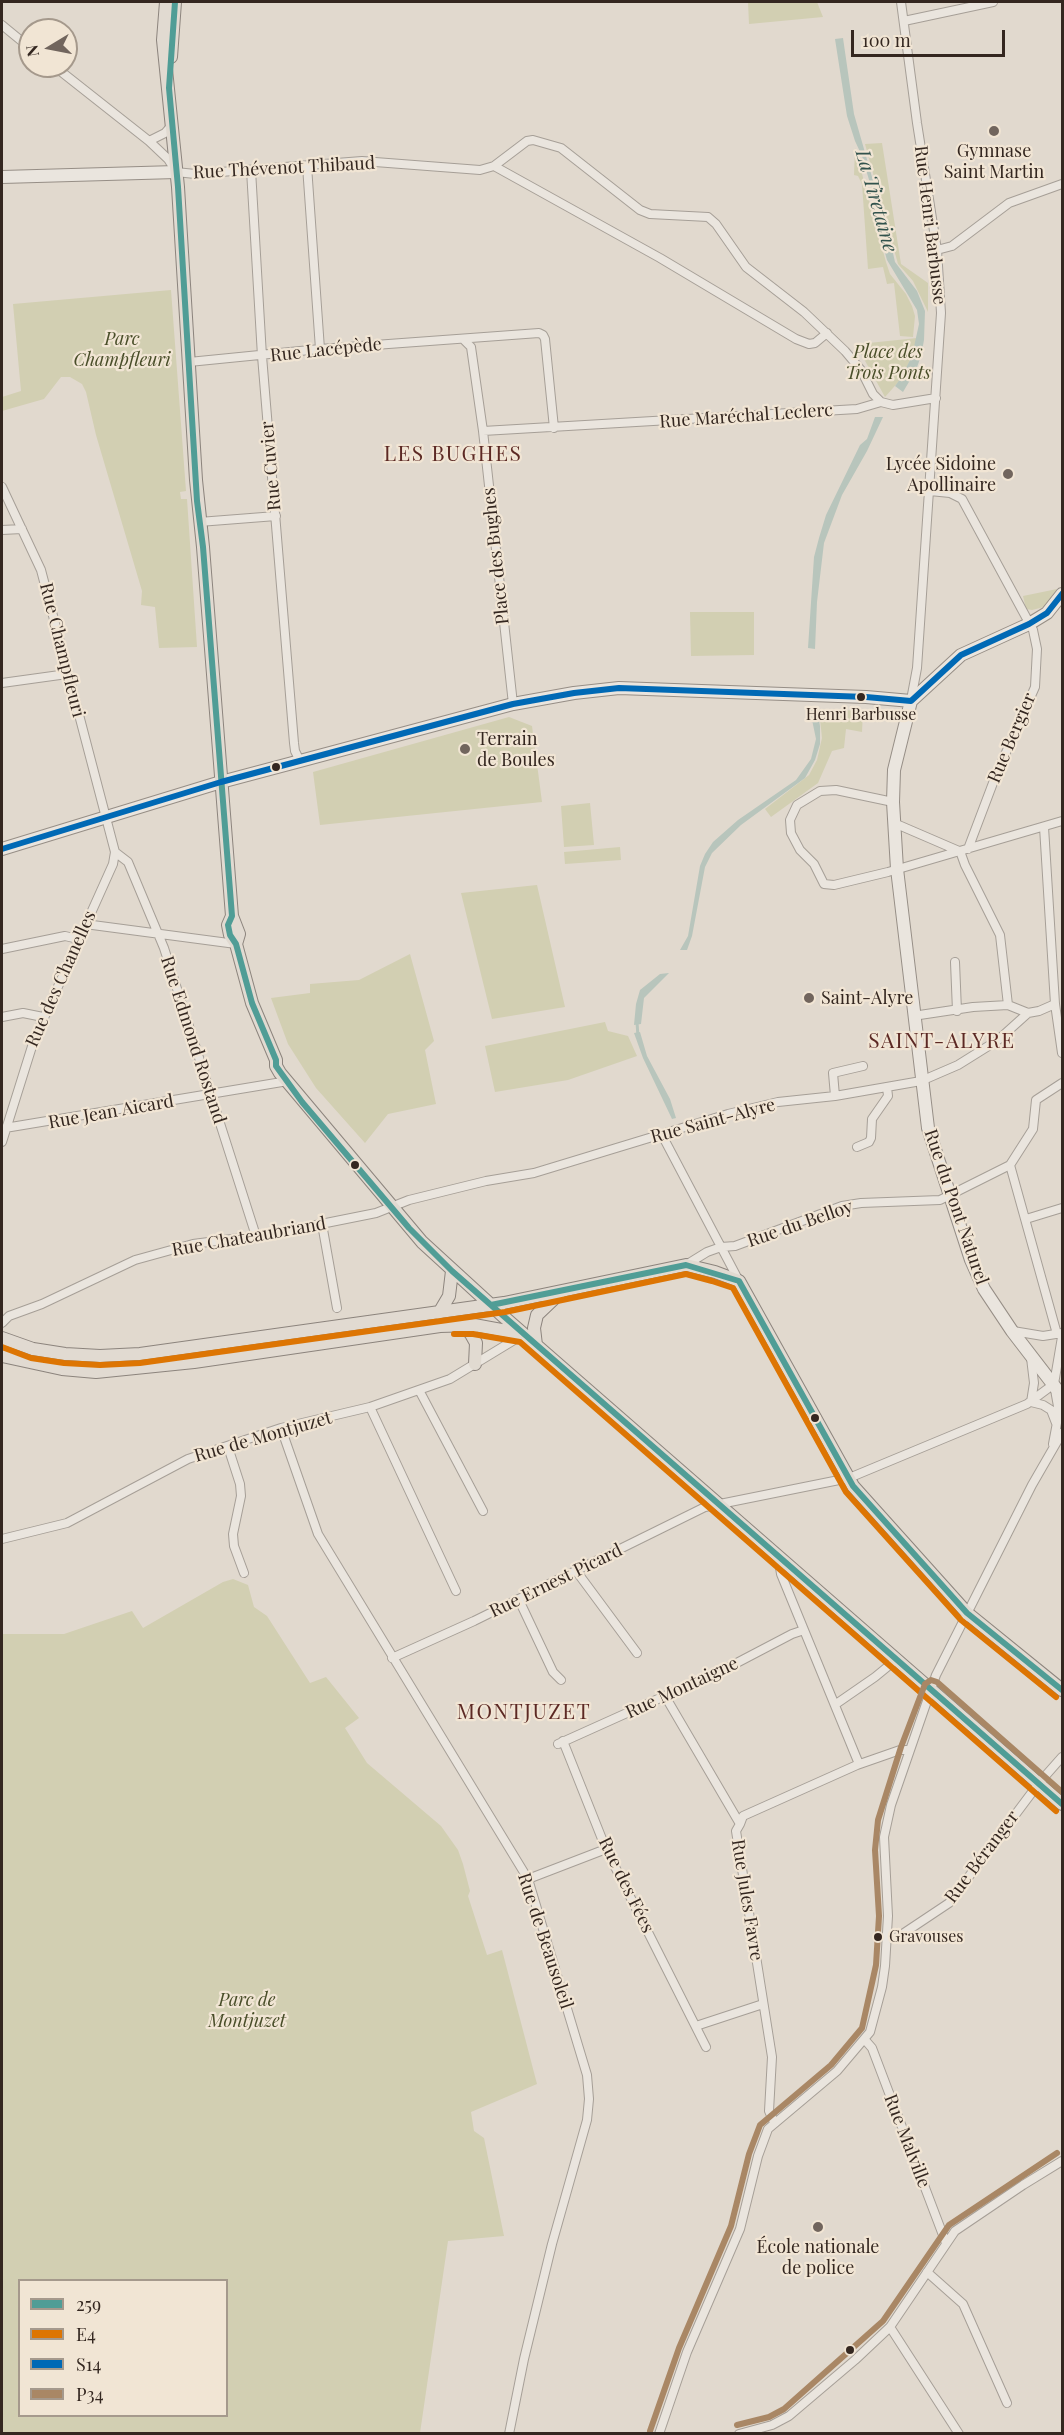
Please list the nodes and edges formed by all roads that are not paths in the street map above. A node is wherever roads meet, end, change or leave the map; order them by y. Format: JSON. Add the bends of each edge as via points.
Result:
{"nodes":[{"id":1,"x":159,"y":2,"type":"edge"},
{"id":2,"x":166,"y":2,"type":"edge"},
{"id":3,"x":175,"y":2,"type":"edge"},
{"id":4,"x":901,"y":2,"type":"edge"},
{"id":5,"x":993,"y":2,"type":"edge"},
{"id":6,"x":903,"y":21,"type":"junction"},
{"id":7,"x":2,"y":25,"type":"edge"},
{"id":8,"x":163,"y":26,"type":"junction"},
{"id":9,"x":18,"y":38,"type":"edge"},
{"id":10,"x":69,"y":78,"type":"edge"},
{"id":11,"x":169,"y":88,"type":"junction"},
{"id":12,"x":171,"y":126,"type":"junction"},
{"id":13,"x":149,"y":141,"type":"junction"},
{"id":14,"x":307,"y":166,"type":"junction"},
{"id":15,"x":494,"y":166,"type":"junction"},
{"id":16,"x":251,"y":170,"type":"junction"},
{"id":17,"x":176,"y":172,"type":"junction"},
{"id":18,"x":2,"y":177,"type":"edge"},
{"id":19,"x":1062,"y":184,"type":"edge"},
{"id":20,"x":937,"y":250,"type":"junction"},
{"id":21,"x":826,"y":332,"type":"junction"},
{"id":22,"x":463,"y":339,"type":"junction"},
{"id":23,"x":320,"y":349,"type":"junction"},
{"id":24,"x":262,"y":356,"type":"junction"},
{"id":25,"x":189,"y":362,"type":"junction"},
{"id":26,"x":936,"y":398,"type":"junction"},
{"id":27,"x":881,"y":402,"type":"junction"},
{"id":28,"x":554,"y":428,"type":"junction"},
{"id":29,"x":483,"y":431,"type":"junction"},
{"id":30,"x":2,"y":487,"type":"edge"},
{"id":31,"x":930,"y":491,"type":"junction"},
{"id":32,"x":276,"y":516,"type":"junction"},
{"id":33,"x":199,"y":522,"type":"junction"},
{"id":34,"x":22,"y":529,"type":"junction"},
{"id":35,"x":2,"y":530,"type":"edge"},
{"id":36,"x":1062,"y":594,"type":"edge"},
{"id":37,"x":1029,"y":624,"type":"junction"},
{"id":38,"x":67,"y":674,"type":"junction"},
{"id":39,"x":2,"y":683,"type":"edge"},
{"id":40,"x":911,"y":701,"type":"junction"},
{"id":41,"x":513,"y":704,"type":"junction"},
{"id":42,"x":300,"y":761,"type":"junction"},
{"id":43,"x":220,"y":782,"type":"junction"},
{"id":44,"x":893,"y":802,"type":"junction"},
{"id":45,"x":107,"y":818,"type":"junction"},
{"id":46,"x":1062,"y":821,"type":"edge"},
{"id":47,"x":894,"y":823,"type":"junction"},
{"id":48,"x":1044,"y":827,"type":"junction"},
{"id":49,"x":2,"y":849,"type":"edge"},
{"id":50,"x":962,"y":850,"type":"junction"},
{"id":51,"x":116,"y":852,"type":"junction"},
{"id":52,"x":897,"y":869,"type":"junction"},
{"id":53,"x":85,"y":924,"type":"junction"},
{"id":54,"x":158,"y":934,"type":"junction"},
{"id":55,"x":78,"y":939,"type":"junction"},
{"id":56,"x":236,"y":944,"type":"junction"},
{"id":57,"x":2,"y":949,"type":"edge"},
{"id":58,"x":955,"y":962,"type":"dead end"},
{"id":59,"x":1055,"y":1004,"type":"junction"},
{"id":60,"x":1008,"y":1005,"type":"junction"},
{"id":61,"x":957,"y":1011,"type":"junction"},
{"id":62,"x":1028,"y":1013,"type":"junction"},
{"id":63,"x":914,"y":1016,"type":"junction"},
{"id":64,"x":2,"y":1017,"type":"edge"},
{"id":65,"x":43,"y":1017,"type":"junction"},
{"id":66,"x":1060,"y":1023,"type":"edge"},
{"id":67,"x":1062,"y":1053,"type":"edge"},
{"id":68,"x":863,"y":1066,"type":"dead end"},
{"id":69,"x":288,"y":1081,"type":"junction"},
{"id":70,"x":921,"y":1081,"type":"junction"},
{"id":71,"x":1062,"y":1083,"type":"edge"},
{"id":72,"x":887,"y":1088,"type":"junction"},
{"id":73,"x":211,"y":1095,"type":"junction"},
{"id":74,"x":835,"y":1096,"type":"junction"},
{"id":75,"x":5,"y":1128,"type":"junction"},
{"id":76,"x":662,"y":1135,"type":"junction"},
{"id":77,"x":2,"y":1142,"type":"edge"},
{"id":78,"x":857,"y":1147,"type":"dead end"},
{"id":79,"x":1010,"y":1165,"type":"junction"},
{"id":80,"x":951,"y":1195,"type":"junction"},
{"id":81,"x":392,"y":1207,"type":"junction"},
{"id":82,"x":1062,"y":1208,"type":"edge"},
{"id":83,"x":1026,"y":1219,"type":"junction"},
{"id":84,"x":322,"y":1224,"type":"junction"},
{"id":85,"x":256,"y":1236,"type":"junction"},
{"id":86,"x":721,"y":1247,"type":"junction"},
{"id":87,"x":686,"y":1265,"type":"junction"},
{"id":88,"x":452,"y":1271,"type":"junction"},
{"id":89,"x":739,"y":1281,"type":"junction"},
{"id":90,"x":561,"y":1292,"type":"junction"},
{"id":91,"x":491,"y":1305,"type":"junction"},
{"id":92,"x":337,"y":1308,"type":"dead end"},
{"id":93,"x":439,"y":1312,"type":"junction"},
{"id":94,"x":5,"y":1315,"type":"edge"},
{"id":95,"x":2,"y":1323,"type":"edge"},
{"id":96,"x":462,"y":1324,"type":"junction"},
{"id":97,"x":1012,"y":1331,"type":"junction"},
{"id":98,"x":524,"y":1334,"type":"junction"},
{"id":99,"x":1061,"y":1335,"type":"edge"},
{"id":100,"x":2,"y":1338,"type":"edge"},
{"id":101,"x":536,"y":1345,"type":"junction"},
{"id":102,"x":1030,"y":1355,"type":"junction"},
{"id":103,"x":2,"y":1356,"type":"edge"},
{"id":104,"x":475,"y":1364,"type":"junction"},
{"id":105,"x":1054,"y":1384,"type":"junction"},
{"id":106,"x":420,"y":1390,"type":"junction"},
{"id":107,"x":1062,"y":1396,"type":"edge"},
{"id":108,"x":1031,"y":1402,"type":"junction"},
{"id":109,"x":370,"y":1407,"type":"junction"},
{"id":110,"x":280,"y":1428,"type":"junction"},
{"id":111,"x":1060,"y":1430,"type":"edge"},
{"id":112,"x":228,"y":1447,"type":"junction"},
{"id":113,"x":1062,"y":1448,"type":"edge"},
{"id":114,"x":1051,"y":1450,"type":"junction"},
{"id":115,"x":849,"y":1478,"type":"junction"},
{"id":116,"x":719,"y":1504,"type":"junction"},
{"id":117,"x":483,"y":1511,"type":"dead end"},
{"id":118,"x":2,"y":1539,"type":"edge"},
{"id":119,"x":778,"y":1555,"type":"junction"},
{"id":120,"x":577,"y":1572,"type":"junction"},
{"id":121,"x":244,"y":1573,"type":"dead end"},
{"id":122,"x":456,"y":1591,"type":"dead end"},
{"id":123,"x":519,"y":1600,"type":"junction"},
{"id":124,"x":967,"y":1613,"type":"junction"},
{"id":125,"x":804,"y":1630,"type":"junction"},
{"id":126,"x":637,"y":1653,"type":"dead end"},
{"id":127,"x":392,"y":1658,"type":"junction"},
{"id":128,"x":897,"y":1659,"type":"junction"},
{"id":129,"x":561,"y":1680,"type":"dead end"},
{"id":130,"x":932,"y":1689,"type":"junction"},
{"id":131,"x":1062,"y":1690,"type":"edge"},
{"id":132,"x":665,"y":1696,"type":"junction"},
{"id":133,"x":836,"y":1704,"type":"junction"},
{"id":134,"x":561,"y":1742,"type":"joint"},
{"id":135,"x":909,"y":1750,"type":"junction"},
{"id":136,"x":1062,"y":1757,"type":"edge"},
{"id":137,"x":859,"y":1764,"type":"junction"},
{"id":138,"x":1039,"y":1783,"type":"junction"},
{"id":139,"x":1062,"y":1803,"type":"edge"},
{"id":140,"x":740,"y":1824,"type":"junction"},
{"id":141,"x":606,"y":1849,"type":"junction"},
{"id":142,"x":528,"y":1879,"type":"junction"},
{"id":143,"x":887,"y":1939,"type":"junction"},
{"id":144,"x":763,"y":2004,"type":"junction"},
{"id":145,"x":696,"y":2026,"type":"junction"},
{"id":146,"x":865,"y":2040,"type":"junction"},
{"id":147,"x":706,"y":2048,"type":"dead end"},
{"id":148,"x":774,"y":2122,"type":"junction"},
{"id":149,"x":1062,"y":2161,"type":"edge"},
{"id":150,"x":946,"y":2243,"type":"junction"},
{"id":151,"x":927,"y":2272,"type":"junction"},
{"id":152,"x":890,"y":2327,"type":"junction"},
{"id":153,"x":1007,"y":2403,"type":"dead end"},
{"id":154,"x":780,"y":2421,"type":"junction"},
{"id":155,"x":510,"y":2433,"type":"edge"},
{"id":156,"x":659,"y":2433,"type":"edge"},
{"id":157,"x":739,"y":2433,"type":"edge"},
{"id":158,"x":776,"y":2433,"type":"edge"},
{"id":159,"x":959,"y":2433,"type":"edge"}],
"edges":[{"from":1,"to":8,"type":"street"},
{"from":2,"to":8,"type":"main road"},
{"from":3,"to":11,"type":"main road"},
{"from":4,"to":6,"type":"street","name":"Rue Henri Barbusse"},
{"from":5,"to":6,"type":"street"},
{"from":6,"to":20,"type":"street","name":"Rue Henri Barbusse"},
{"from":7,"to":9,"type":"street"},
{"from":8,"to":11,"type":"main road"},
{"from":10,"to":13,"type":"street"},
{"from":11,"to":12,"type":"main road"},
{"from":12,"to":13,"type":"street"},
{"from":12,"to":17,"type":"main road"},
{"from":13,"to":17,"type":"street"},
{"from":14,"to":15,"type":"street","name":"Rue Thévenot Thibaud","via":[[362,161],[480,170]]},
{"from":14,"to":16,"type":"street","name":"Rue Thévenot Thibaud"},
{"from":14,"to":23,"type":"street"},
{"from":15,"to":21,"type":"street","via":[[796,339],[815,343]]},
{"from":15,"to":21,"type":"street","via":[[526,141],[533,140],[561,148],[640,210],[708,217],[746,267]]},
{"from":16,"to":17,"type":"street","name":"Rue Thévenot Thibaud"},
{"from":16,"to":24,"type":"street","name":"Rue Cuvier"},
{"from":17,"to":18,"type":"street","name":"Rue Thévenot Thibaud"},
{"from":17,"to":25,"type":"main road"},
{"from":19,"to":20,"type":"street","via":[[1009,203],[952,246]]},
{"from":20,"to":26,"type":"street","name":"Rue Henri Barbusse","via":[[941,313]]},
{"from":21,"to":27,"type":"street","via":[[861,370]]},
{"from":22,"to":23,"type":"street","name":"Rue Lacépède"},
{"from":22,"to":28,"type":"street","name":"Rue Lacépède","via":[[543,334]]},
{"from":22,"to":29,"type":"street","name":"Place des Bughes","via":[[471,347]]},
{"from":23,"to":24,"type":"street","name":"Rue Lacépède"},
{"from":24,"to":25,"type":"street","name":"Rue Lacépède"},
{"from":24,"to":32,"type":"street","name":"Rue Cuvier"},
{"from":25,"to":33,"type":"main road"},
{"from":26,"to":27,"type":"street","name":"Rue Maréchal Leclerc","via":[[893,405]]},
{"from":26,"to":31,"type":"street","name":"Rue Henri Barbusse"},
{"from":27,"to":28,"type":"street","name":"Rue Maréchal Leclerc","via":[[856,409]]},
{"from":28,"to":29,"type":"street","name":"Rue Maréchal Leclerc"},
{"from":29,"to":41,"type":"street","name":"Place des Bughes"},
{"from":30,"to":34,"type":"street","name":"Rue Champfleuri"},
{"from":31,"to":37,"type":"street","name":"Rue Bergier","via":[[962,499]]},
{"from":31,"to":40,"type":"street","name":"Rue Henri Barbusse","via":[[917,668]]},
{"from":32,"to":33,"type":"street"},
{"from":32,"to":42,"type":"street","name":"Rue Cuvier","via":[[295,751]]},
{"from":33,"to":43,"type":"main road"},
{"from":34,"to":35,"type":"street"},
{"from":34,"to":38,"type":"street","name":"Rue Champfleuri","via":[[41,570]]},
{"from":36,"to":37,"type":"street","via":[[1047,613]]},
{"from":37,"to":40,"type":"street","via":[[961,654]]},
{"from":37,"to":50,"type":"street","name":"Rue Bergier","via":[[1037,649],[1035,687]]},
{"from":38,"to":39,"type":"street"},
{"from":38,"to":45,"type":"street","name":"Rue Champfleuri"},
{"from":40,"to":41,"type":"street","via":[[620,688]]},
{"from":40,"to":44,"type":"street","via":[[894,770]]},
{"from":41,"to":42,"type":"street"},
{"from":42,"to":43,"type":"street"},
{"from":43,"to":45,"type":"street"},
{"from":43,"to":56,"type":"main road","via":[[232,916],[239,934]]},
{"from":44,"to":47,"type":"street"},
{"from":44,"to":52,"type":"street","via":[[836,790],[820,791],[792,811],[790,827],[800,850],[814,864],[824,884]]},
{"from":45,"to":49,"type":"street"},
{"from":45,"to":51,"type":"street"},
{"from":46,"to":48,"type":"street"},
{"from":47,"to":50,"type":"street"},
{"from":47,"to":52,"type":"street"},
{"from":48,"to":50,"type":"street"},
{"from":48,"to":59,"type":"street"},
{"from":50,"to":52,"type":"street"},
{"from":50,"to":60,"type":"street","via":[[965,865],[1000,935]]},
{"from":51,"to":53,"type":"street","name":"Rue des Chanelles"},
{"from":51,"to":54,"type":"street","name":"Rue Edmond Rostand","via":[[128,862]]},
{"from":52,"to":63,"type":"street","name":"Rue du Pont Naturel"},
{"from":53,"to":54,"type":"street"},
{"from":53,"to":55,"type":"street","name":"Rue des Chanelles"},
{"from":54,"to":56,"type":"street"},
{"from":54,"to":73,"type":"street","name":"Rue Edmond Rostand"},
{"from":55,"to":57,"type":"street","via":[[65,936]]},
{"from":55,"to":65,"type":"street","name":"Rue des Chanelles"},
{"from":56,"to":69,"type":"main road","via":[[252,1003],[276,1066]]},
{"from":58,"to":61,"type":"street"},
{"from":59,"to":62,"type":"street","name":"Rue Saint-Alyre"},
{"from":59,"to":66,"type":"street"},
{"from":60,"to":61,"type":"street"},
{"from":60,"to":62,"type":"street"},
{"from":61,"to":63,"type":"street"},
{"from":62,"to":70,"type":"street","name":"Rue Saint-Alyre","via":[[998,1040],[958,1065]]},
{"from":63,"to":70,"type":"street","name":"Rue du Pont Naturel"},
{"from":64,"to":65,"type":"street","via":[[23,1013]]},
{"from":65,"to":75,"type":"street","name":"Rue des Chanelles"},
{"from":66,"to":67,"type":"street"},
{"from":68,"to":74,"type":"street","via":[[833,1073]]},
{"from":69,"to":73,"type":"street","name":"Rue Jean Aicard"},
{"from":69,"to":81,"type":"main road"},
{"from":70,"to":72,"type":"street","name":"Rue Saint-Alyre"},
{"from":70,"to":80,"type":"street","name":"Rue du Pont Naturel","via":[[928,1128]]},
{"from":71,"to":79,"type":"street","via":[[1036,1100],[1033,1129]]},
{"from":72,"to":74,"type":"street","name":"Rue Saint-Alyre"},
{"from":72,"to":78,"type":"street","via":[[888,1096],[872,1119],[872,1138]]},
{"from":73,"to":75,"type":"street","name":"Rue Jean Aicard"},
{"from":73,"to":85,"type":"street","name":"Rue Edmond Rostand"},
{"from":74,"to":76,"type":"street","name":"Rue Saint-Alyre","via":[[778,1102]]},
{"from":75,"to":77,"type":"street","name":"Rue des Chanelles"},
{"from":76,"to":81,"type":"street","name":"Rue Saint-Alyre","via":[[534,1173],[464,1186]]},
{"from":76,"to":86,"type":"street"},
{"from":79,"to":80,"type":"street","name":"Rue du Belloy"},
{"from":79,"to":83,"type":"street"},
{"from":80,"to":86,"type":"street","name":"Rue du Belloy","via":[[932,1202],[842,1206],[735,1246]]},
{"from":80,"to":97,"type":"street","name":"Rue du Pont Naturel","via":[[984,1289]]},
{"from":81,"to":84,"type":"street","name":"Rue Chateaubriand"},
{"from":81,"to":88,"type":"main road"},
{"from":82,"to":83,"type":"street"},
{"from":83,"to":99,"type":"street"},
{"from":84,"to":85,"type":"street","name":"Rue Chateaubriand"},
{"from":84,"to":92,"type":"street"},
{"from":85,"to":94,"type":"street","name":"Rue Chateaubriand","via":[[193,1244],[135,1260],[42,1304]]},
{"from":86,"to":87,"type":"street","name":"Rue du Belloy"},
{"from":86,"to":89,"type":"street"},
{"from":87,"to":89,"type":"main road"},
{"from":87,"to":90,"type":"main road"},
{"from":88,"to":91,"type":"main road"},
{"from":88,"to":93,"type":"main road","via":[[449,1296]]},
{"from":89,"to":115,"type":"main road"},
{"from":90,"to":91,"type":"main road"},
{"from":90,"to":101,"type":"main road","via":[[537,1315]]},
{"from":91,"to":93,"type":"main road"},
{"from":91,"to":98,"type":"main road"},
{"from":93,"to":100,"type":"main road","via":[[140,1354],[65,1354],[33,1349]]},
{"from":94,"to":95,"type":"street","name":"Rue Chateaubriand"},
{"from":96,"to":98,"type":"main road"},
{"from":96,"to":103,"type":"main road","via":[[96,1372]]},
{"from":96,"to":104,"type":"main road","via":[[476,1343]]},
{"from":97,"to":99,"type":"street"},
{"from":97,"to":102,"type":"street","name":"Rue du Pont Naturel"},
{"from":98,"to":101,"type":"main road"},
{"from":98,"to":104,"type":"street","name":"Rue de Montjuzet"},
{"from":99,"to":105,"type":"street"},
{"from":101,"to":116,"type":"main road"},
{"from":102,"to":105,"type":"street","name":"Rue du Pont Naturel"},
{"from":102,"to":108,"type":"street","name":"Rue du Pont Naturel","via":[[1034,1383]]},
{"from":104,"to":106,"type":"street","name":"Rue de Montjuzet"},
{"from":105,"to":107,"type":"street","name":"Rue du Pont Naturel"},
{"from":105,"to":108,"type":"street","name":"Rue Ernest Picard"},
{"from":105,"to":111,"type":"street"},
{"from":106,"to":109,"type":"street","name":"Rue de Montjuzet"},
{"from":106,"to":117,"type":"street"},
{"from":108,"to":111,"type":"street","via":[[1052,1410]]},
{"from":108,"to":115,"type":"street","name":"Rue Ernest Picard"},
{"from":109,"to":110,"type":"street","name":"Rue de Montjuzet"},
{"from":109,"to":122,"type":"street"},
{"from":110,"to":112,"type":"street","name":"Rue de Montjuzet"},
{"from":110,"to":127,"type":"street","name":"Rue de Beausoleil","via":[[318,1534]]},
{"from":111,"to":114,"type":"street"},
{"from":112,"to":118,"type":"street","name":"Rue de Montjuzet","via":[[188,1459],[67,1523]]},
{"from":112,"to":121,"type":"street","via":[[240,1484],[234,1546]]},
{"from":113,"to":114,"type":"street"},
{"from":114,"to":124,"type":"street"},
{"from":115,"to":116,"type":"street","name":"Rue Ernest Picard"},
{"from":115,"to":124,"type":"main road"},
{"from":116,"to":119,"type":"main road"},
{"from":116,"to":120,"type":"street","name":"Rue Ernest Picard","via":[[705,1507]]},
{"from":119,"to":125,"type":"street","via":[[781,1574]]},
{"from":119,"to":128,"type":"main road"},
{"from":120,"to":123,"type":"street","name":"Rue Ernest Picard"},
{"from":120,"to":126,"type":"street"},
{"from":123,"to":127,"type":"street","name":"Rue Ernest Picard"},
{"from":123,"to":129,"type":"street","via":[[553,1672]]},
{"from":124,"to":130,"type":"street"},
{"from":124,"to":131,"type":"main road"},
{"from":125,"to":132,"type":"street","name":"Rue Montaigne"},
{"from":125,"to":133,"type":"street"},
{"from":127,"to":142,"type":"street","name":"Rue de Beausoleil"},
{"from":128,"to":130,"type":"main road"},
{"from":128,"to":133,"type":"street"},
{"from":130,"to":135,"type":"street"},
{"from":130,"to":138,"type":"main road"},
{"from":132,"to":134,"type":"street","name":"Rue Montaigne"},
{"from":132,"to":140,"type":"street","name":"Rue Jules Favre"},
{"from":133,"to":137,"type":"street"},
{"from":134,"to":141,"type":"street","name":"Rue des Fées"},
{"from":135,"to":137,"type":"street"},
{"from":135,"to":143,"type":"street","via":[[885,1837]]},
{"from":136,"to":138,"type":"street","name":"Rue Béranger"},
{"from":137,"to":140,"type":"street","via":[[743,1815]]},
{"from":138,"to":139,"type":"main road"},
{"from":138,"to":143,"type":"street","name":"Rue Béranger","via":[[949,1904],[898,1937]]},
{"from":140,"to":144,"type":"street","name":"Rue Jules Favre","via":[[736,1831]]},
{"from":141,"to":142,"type":"street"},
{"from":141,"to":145,"type":"street","name":"Rue des Fées"},
{"from":142,"to":155,"type":"street","name":"Rue de Beausoleil","via":[[584,2064],[589,2099],[587,2120],[526,2347]]},
{"from":143,"to":146,"type":"street","via":[[882,1987]]},
{"from":144,"to":145,"type":"street"},
{"from":144,"to":148,"type":"street","name":"Rue Jules Favre","via":[[771,2057],[769,2111]]},
{"from":145,"to":147,"type":"street","name":"Rue des Fées"},
{"from":146,"to":148,"type":"street","via":[[837,2071]]},
{"from":146,"to":150,"type":"street","name":"Rue Malville","via":[[872,2048]]},
{"from":148,"to":156,"type":"street","via":[[763,2139],[740,2229],[687,2352]]},
{"from":149,"to":150,"type":"street","via":[[955,2231]]},
{"from":150,"to":151,"type":"street"},
{"from":151,"to":152,"type":"street"},
{"from":151,"to":153,"type":"street","via":[[963,2304]]},
{"from":152,"to":154,"type":"street"},
{"from":152,"to":159,"type":"street"},
{"from":154,"to":157,"type":"street"},
{"from":154,"to":158,"type":"street"}]}
